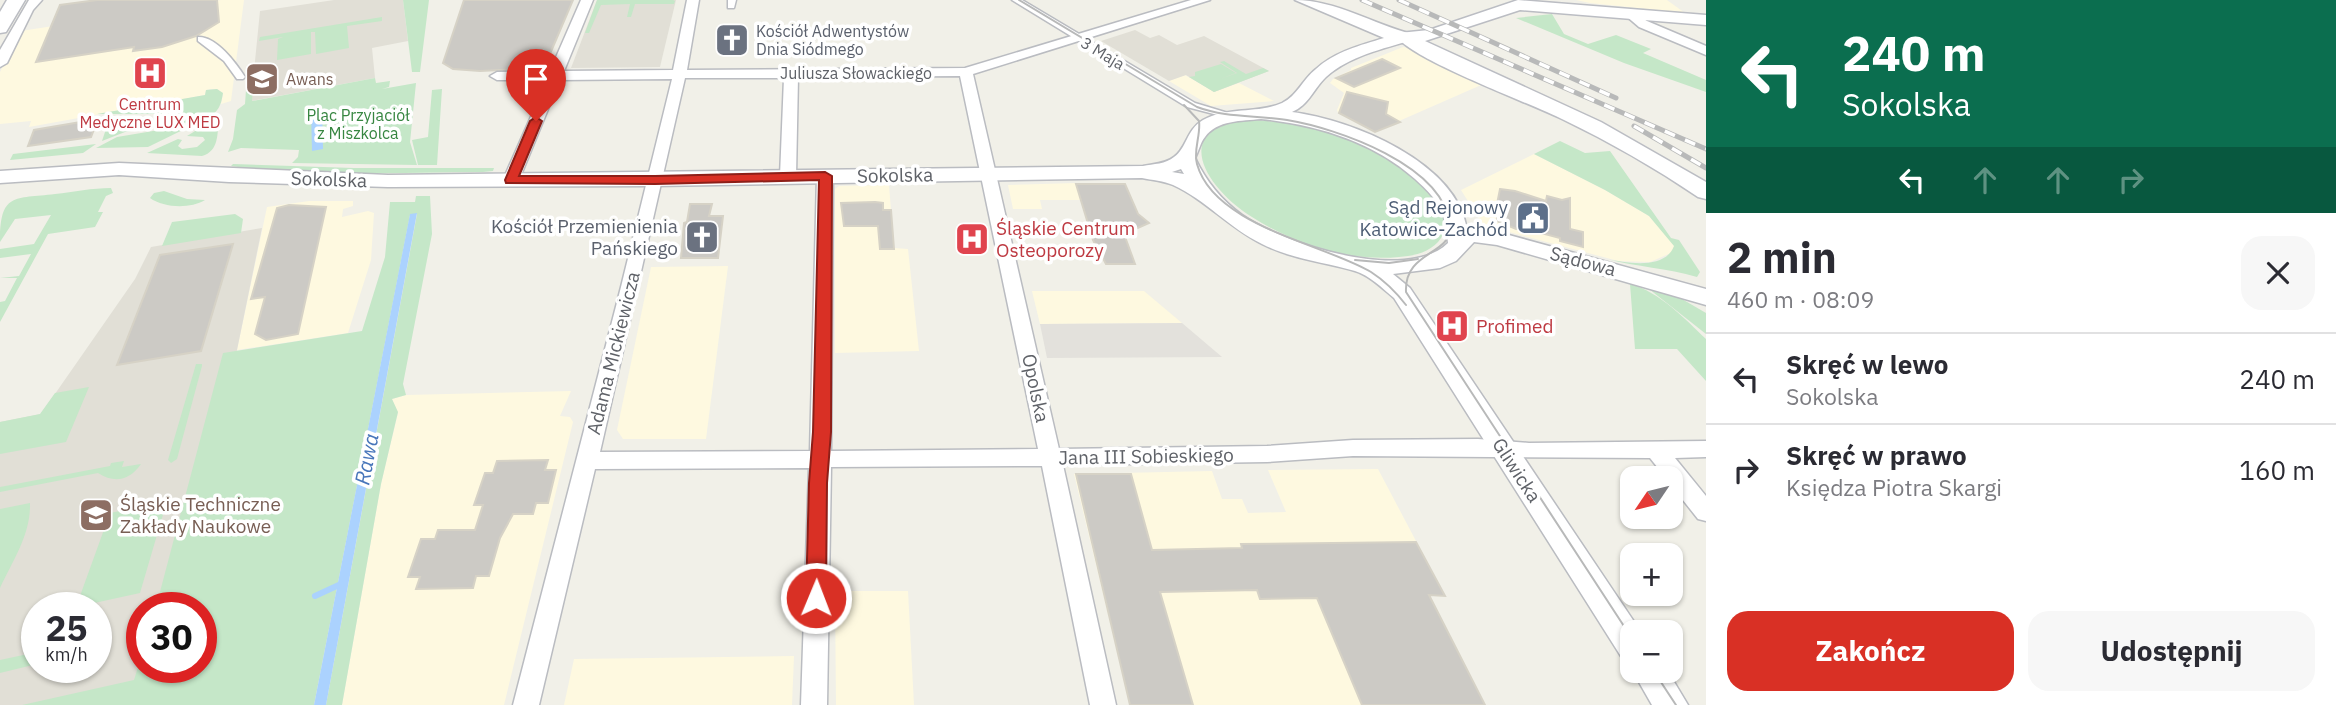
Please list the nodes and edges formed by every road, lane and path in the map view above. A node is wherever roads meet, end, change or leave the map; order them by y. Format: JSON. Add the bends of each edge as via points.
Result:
{"nodes":[{"id":1,"x":16,"y":0,"type":"edge"},
{"id":2,"x":36,"y":0,"type":"edge"},
{"id":3,"x":587,"y":0,"type":"edge"},
{"id":4,"x":692,"y":0,"type":"edge"},
{"id":5,"x":1016,"y":0,"type":"edge"},
{"id":6,"x":1204,"y":0,"type":"edge"},
{"id":7,"x":1303,"y":0,"type":"edge"},
{"id":8,"x":1318,"y":0,"type":"edge"},
{"id":9,"x":1559,"y":4,"type":"edge"},
{"id":10,"x":1632,"y":15,"type":"junction"},
{"id":11,"x":1706,"y":20,"type":"edge"},
{"id":12,"x":0,"y":27,"type":"edge"},
{"id":13,"x":1406,"y":37,"type":"junction"},
{"id":14,"x":201,"y":38,"type":"dead end"},
{"id":15,"x":1079,"y":38,"type":"junction"},
{"id":16,"x":1706,"y":51,"type":"edge"},
{"id":17,"x":0,"y":63,"type":"edge"},
{"id":18,"x":966,"y":72,"type":"junction"},
{"id":19,"x":792,"y":73,"type":"junction"},
{"id":20,"x":497,"y":76,"type":"dead end"},
{"id":21,"x":556,"y":76,"type":"junction"},
{"id":22,"x":679,"y":76,"type":"junction"},
{"id":23,"x":240,"y":77,"type":"dead end"},
{"id":24,"x":1191,"y":105,"type":"junction"},
{"id":25,"x":1242,"y":114,"type":"junction"},
{"id":26,"x":1202,"y":129,"type":"junction"},
{"id":27,"x":1185,"y":157,"type":"junction"},
{"id":28,"x":1142,"y":172,"type":"junction"},
{"id":29,"x":989,"y":174,"type":"junction"},
{"id":30,"x":229,"y":176,"type":"junction"},
{"id":31,"x":788,"y":176,"type":"junction"},
{"id":32,"x":825,"y":176,"type":"junction"},
{"id":33,"x":0,"y":177,"type":"edge"},
{"id":34,"x":511,"y":180,"type":"junction"},
{"id":35,"x":655,"y":180,"type":"junction"},
{"id":36,"x":0,"y":191,"type":"edge"},
{"id":37,"x":1706,"y":192,"type":"edge"},
{"id":38,"x":1208,"y":197,"type":"junction"},
{"id":39,"x":1459,"y":242,"type":"junction"},
{"id":40,"x":1359,"y":264,"type":"junction"},
{"id":41,"x":1407,"y":265,"type":"junction"},
{"id":42,"x":1402,"y":293,"type":"junction"},
{"id":43,"x":1706,"y":297,"type":"edge"},
{"id":44,"x":1504,"y":449,"type":"junction"},
{"id":45,"x":1655,"y":449,"type":"junction"},
{"id":46,"x":1706,"y":449,"type":"edge"},
{"id":47,"x":1051,"y":457,"type":"junction"},
{"id":48,"x":820,"y":459,"type":"junction"},
{"id":49,"x":586,"y":461,"type":"junction"},
{"id":50,"x":1706,"y":512,"type":"edge"},
{"id":51,"x":1620,"y":627,"type":"edge"},
{"id":52,"x":1657,"y":683,"type":"edge"},
{"id":53,"x":526,"y":705,"type":"edge"},
{"id":54,"x":814,"y":705,"type":"edge"},
{"id":55,"x":1104,"y":705,"type":"edge"},
{"id":56,"x":1671,"y":705,"type":"edge"}],
"edges":[{"from":1,"to":12,"type":"main road"},
{"from":2,"to":17,"type":"street"},
{"from":3,"to":21,"type":"street"},
{"from":4,"to":22,"type":"street","name":"Adama Mickiewicza"},
{"from":5,"to":15,"type":"street","name":"3 Maja"},
{"from":6,"to":15,"type":"street","name":"Juliusza Słowackiego"},
{"from":7,"to":13,"type":"street","via":[[1390,35]]},
{"from":8,"to":13,"type":"street"},
{"from":9,"to":10,"type":"main road"},
{"from":9,"to":13,"type":"main road","via":[[1519,5],[1432,35]]},
{"from":10,"to":11,"type":"main road"},
{"from":10,"to":16,"type":"street"},
{"from":13,"to":25,"type":"street","via":[[1333,64],[1290,107]]},
{"from":13,"to":37,"type":"main road","via":[[1614,135]]},
{"from":14,"to":23,"type":"street","via":[[228,59]]},
{"from":15,"to":18,"type":"street","name":"Juliusza Słowackiego"},
{"from":15,"to":24,"type":"street","name":"3 Maja"},
{"from":18,"to":19,"type":"street","name":"Juliusza Słowackiego"},
{"from":18,"to":29,"type":"street","name":"Opolska"},
{"from":19,"to":22,"type":"street","name":"Juliusza Słowackiego"},
{"from":19,"to":31,"type":"street"},
{"from":20,"to":21,"type":"street","name":"Juliusza Słowackiego"},
{"from":21,"to":22,"type":"street","name":"Juliusza Słowackiego"},
{"from":21,"to":34,"type":"street"},
{"from":22,"to":35,"type":"street","name":"Adama Mickiewicza"},
{"from":24,"to":25,"type":"street","name":"3 Maja"},
{"from":24,"to":26,"type":"street"},
{"from":25,"to":26,"type":"street"},
{"from":25,"to":39,"type":"street","via":[[1316,122],[1360,137],[1400,158],[1450,202]]},
{"from":26,"to":27,"type":"street"},
{"from":27,"to":28,"type":"street","name":"Sokolska","via":[[1170,167]]},
{"from":27,"to":38,"type":"street"},
{"from":28,"to":29,"type":"street","name":"Sokolska"},
{"from":28,"to":38,"type":"street","name":"Sokolska","via":[[1178,179]]},
{"from":29,"to":32,"type":"street","name":"Sokolska"},
{"from":29,"to":47,"type":"street","name":"Opolska"},
{"from":30,"to":33,"type":"street","name":"Sokolska","via":[[119,169]]},
{"from":30,"to":34,"type":"street","name":"Sokolska"},
{"from":30,"to":36,"type":"street","name":"Sokolska","via":[[96,178]]},
{"from":31,"to":32,"type":"street","name":"Sokolska"},
{"from":31,"to":35,"type":"street","name":"Sokolska"},
{"from":32,"to":48,"type":"street"},
{"from":34,"to":35,"type":"street","name":"Sokolska"},
{"from":35,"to":49,"type":"street","name":"Adama Mickiewicza"},
{"from":38,"to":40,"type":"street","via":[[1235,219],[1278,243]]},
{"from":39,"to":41,"type":"street","via":[[1444,259]]},
{"from":39,"to":43,"type":"street","name":"Sądowa","via":[[1471,235],[1490,237]]},
{"from":40,"to":41,"type":"street"},
{"from":40,"to":42,"type":"street","name":"Gliwicka"},
{"from":41,"to":42,"type":"street","via":[[1399,277]]},
{"from":42,"to":44,"type":"street","name":"Gliwicka"},
{"from":44,"to":45,"type":"street","name":"Jana III Sobieskiego"},
{"from":44,"to":47,"type":"street","name":"Jana III Sobieskiego","via":[[1353,448]]},
{"from":44,"to":51,"type":"street","name":"Gliwicka"},
{"from":45,"to":46,"type":"street","name":"Jana III Sobieskiego"},
{"from":45,"to":50,"type":"street"},
{"from":47,"to":48,"type":"street","name":"Jana III Sobieskiego"},
{"from":47,"to":55,"type":"street","name":"Opolska"},
{"from":48,"to":49,"type":"street","name":"Jana III Sobieskiego"},
{"from":48,"to":54,"type":"street"},
{"from":49,"to":53,"type":"street","name":"Adama Mickiewicza"},
{"from":52,"to":56,"type":"street"}]}
